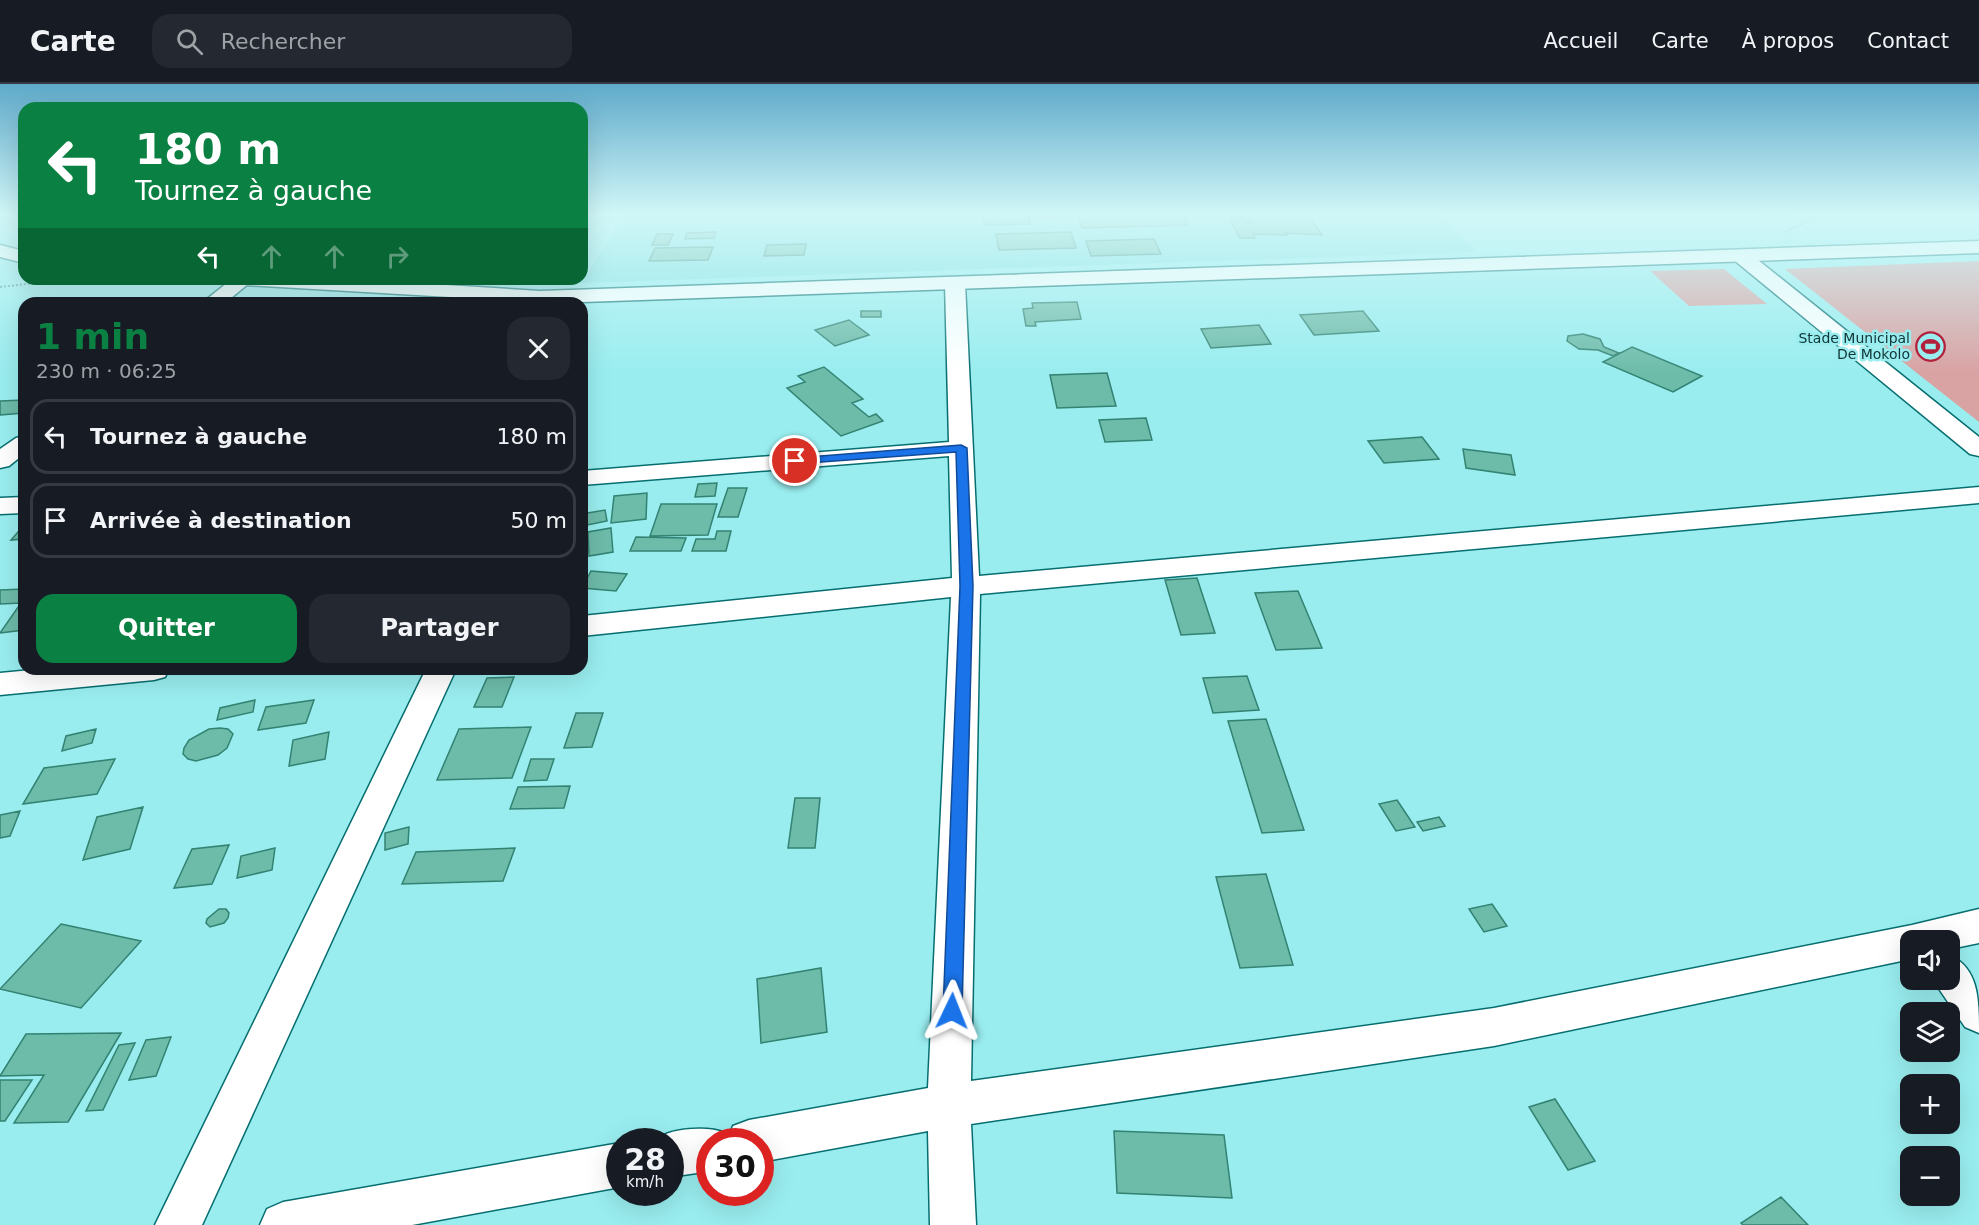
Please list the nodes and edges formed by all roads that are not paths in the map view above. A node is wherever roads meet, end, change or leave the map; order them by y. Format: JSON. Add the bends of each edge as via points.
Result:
{"nodes":[{"id":1,"x":1443,"y":266,"type":"edge"},
{"id":2,"x":1754,"y":266,"type":"edge"},
{"id":3,"x":955,"y":283,"type":"junction"},
{"id":4,"x":236,"y":285,"type":"edge"},
{"id":5,"x":328,"y":285,"type":"edge"},
{"id":6,"x":220,"y":297,"type":"edge"},
{"id":7,"x":540,"y":297,"type":"edge"},
{"id":8,"x":540,"y":297,"type":"edge"},
{"id":9,"x":18,"y":448,"type":"edge"},
{"id":10,"x":961,"y":448,"type":"junction"},
{"id":11,"x":1979,"y":449,"type":"edge"},
{"id":12,"x":0,"y":461,"type":"edge"},
{"id":13,"x":588,"y":478,"type":"edge"},
{"id":14,"x":1979,"y":495,"type":"edge"},
{"id":15,"x":18,"y":505,"type":"edge"},
{"id":16,"x":0,"y":506,"type":"edge"},
{"id":17,"x":966,"y":586,"type":"junction"},
{"id":18,"x":588,"y":625,"type":"edge"},
{"id":19,"x":92,"y":675,"type":"edge"},
{"id":20,"x":438,"y":675,"type":"edge"},
{"id":21,"x":0,"y":684,"type":"edge"},
{"id":22,"x":1979,"y":926,"type":"edge"},
{"id":23,"x":1960,"y":931,"type":"edge"},
{"id":24,"x":1900,"y":944,"type":"edge"},
{"id":25,"x":1960,"y":987,"type":"edge"},
{"id":26,"x":1979,"y":1014,"type":"edge"},
{"id":27,"x":949,"y":1106,"type":"junction"},
{"id":28,"x":774,"y":1137,"type":"edge"},
{"id":29,"x":606,"y":1167,"type":"edge"},
{"id":30,"x":178,"y":1225,"type":"edge"},
{"id":31,"x":283,"y":1225,"type":"edge"},
{"id":32,"x":952,"y":1225,"type":"edge"}],
"edges":[{"from":1,"to":3,"type":"main road"},
{"from":2,"to":11,"type":"street"},
{"from":3,"to":7,"type":"main road"},
{"from":3,"to":10,"type":"street"},
{"from":4,"to":6,"type":"street"},
{"from":5,"to":8,"type":"main road"},
{"from":9,"to":12,"type":"street"},
{"from":10,"to":13,"type":"street"},
{"from":10,"to":17,"type":"street"},
{"from":14,"to":17,"type":"street"},
{"from":15,"to":16,"type":"street"},
{"from":17,"to":18,"type":"street"},
{"from":17,"to":27,"type":"street"},
{"from":19,"to":21,"type":"street"},
{"from":20,"to":30,"type":"street"},
{"from":22,"to":23,"type":"street"},
{"from":24,"to":27,"type":"street","via":[[1494,1028]]},
{"from":25,"to":26,"type":"street"},
{"from":27,"to":28,"type":"street"},
{"from":27,"to":32,"type":"street"},
{"from":29,"to":31,"type":"street"}]}
